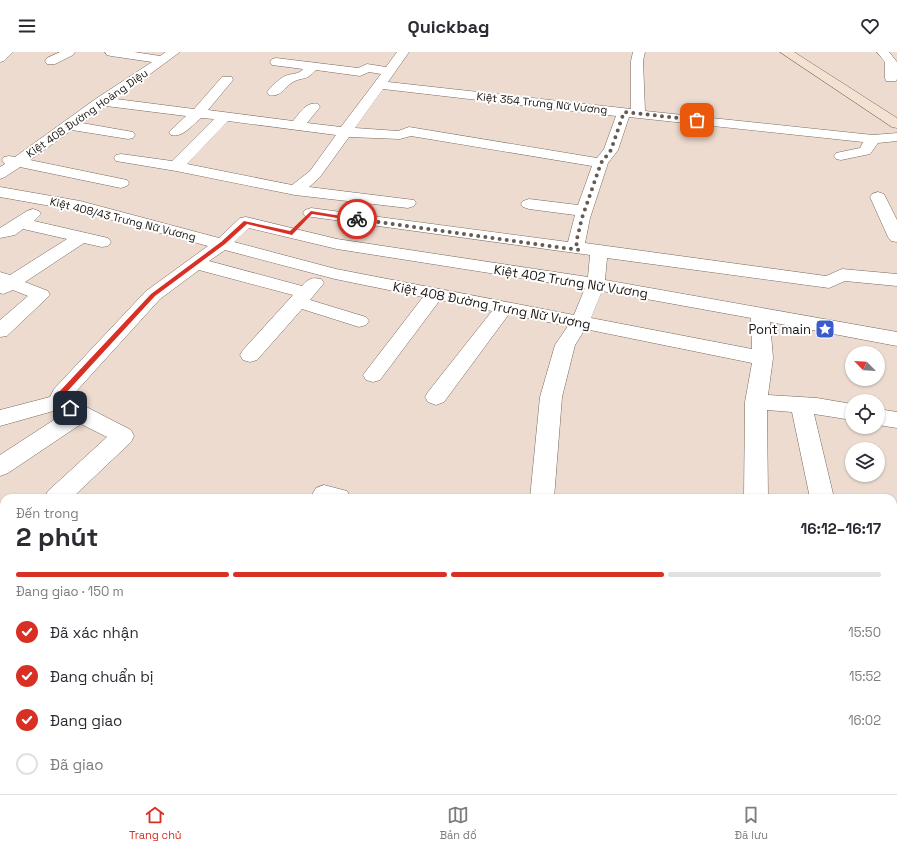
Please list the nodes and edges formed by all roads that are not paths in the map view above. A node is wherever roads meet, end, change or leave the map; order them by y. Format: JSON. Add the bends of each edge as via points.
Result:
{"nodes":[{"id":1,"x":7,"y":52,"type":"edge"},
{"id":2,"x":69,"y":52,"type":"edge"},
{"id":3,"x":111,"y":52,"type":"edge"},
{"id":4,"x":174,"y":52,"type":"edge"},
{"id":5,"x":403,"y":52,"type":"edge"},
{"id":6,"x":639,"y":52,"type":"edge"},
{"id":7,"x":786,"y":52,"type":"edge"},
{"id":8,"x":883,"y":52,"type":"edge"},
{"id":9,"x":0,"y":58,"type":"edge"},
{"id":10,"x":162,"y":60,"type":"junction"},
{"id":11,"x":51,"y":61,"type":"dead end"},
{"id":12,"x":276,"y":62,"type":"dead end"},
{"id":13,"x":894,"y":63,"type":"edge"},
{"id":14,"x":313,"y":66,"type":"junction"},
{"id":15,"x":389,"y":71,"type":"junction"},
{"id":16,"x":891,"y":78,"type":"dead end"},
{"id":17,"x":227,"y":80,"type":"dead end"},
{"id":18,"x":378,"y":85,"type":"junction"},
{"id":19,"x":274,"y":92,"type":"dead end"},
{"id":20,"x":102,"y":101,"type":"junction"},
{"id":21,"x":313,"y":107,"type":"dead end"},
{"id":22,"x":198,"y":113,"type":"junction"},
{"id":23,"x":631,"y":113,"type":"junction"},
{"id":24,"x":225,"y":116,"type":"junction"},
{"id":25,"x":897,"y":124,"type":"edge"},
{"id":26,"x":68,"y":125,"type":"junction"},
{"id":27,"x":296,"y":126,"type":"junction"},
{"id":28,"x":176,"y":132,"type":"dead end"},
{"id":29,"x":344,"y":132,"type":"junction"},
{"id":30,"x":128,"y":136,"type":"dead end"},
{"id":31,"x":897,"y":137,"type":"edge"},
{"id":32,"x":873,"y":139,"type":"junction"},
{"id":33,"x":841,"y":156,"type":"dead end"},
{"id":34,"x":121,"y":158,"type":"dead end"},
{"id":35,"x":0,"y":159,"type":"edge"},
{"id":36,"x":17,"y":161,"type":"junction"},
{"id":37,"x":601,"y":163,"type":"junction"},
{"id":38,"x":176,"y":166,"type":"junction"},
{"id":39,"x":0,"y":174,"type":"edge"},
{"id":40,"x":121,"y":183,"type":"dead end"},
{"id":41,"x":295,"y":190,"type":"junction"},
{"id":42,"x":0,"y":192,"type":"edge"},
{"id":43,"x":329,"y":194,"type":"junction"},
{"id":44,"x":878,"y":197,"type":"dead end"},
{"id":45,"x":52,"y":201,"type":"junction"},
{"id":46,"x":408,"y":203,"type":"dead end"},
{"id":47,"x":529,"y":204,"type":"dead end"},
{"id":48,"x":584,"y":211,"type":"junction"},
{"id":49,"x":311,"y":213,"type":"junction"},
{"id":50,"x":21,"y":223,"type":"junction"},
{"id":51,"x":0,"y":233,"type":"edge"},
{"id":52,"x":292,"y":233,"type":"junction"},
{"id":53,"x":81,"y":237,"type":"junction"},
{"id":54,"x":897,"y":237,"type":"edge"},
{"id":55,"x":102,"y":242,"type":"dead end"},
{"id":56,"x":223,"y":243,"type":"junction"},
{"id":57,"x":579,"y":250,"type":"junction"},
{"id":58,"x":599,"y":252,"type":"junction"},
{"id":59,"x":269,"y":256,"type":"junction"},
{"id":60,"x":195,"y":263,"type":"junction"},
{"id":61,"x":326,"y":272,"type":"junction"},
{"id":62,"x":897,"y":280,"type":"edge"},
{"id":63,"x":4,"y":284,"type":"edge"},
{"id":64,"x":596,"y":284,"type":"junction"},
{"id":65,"x":435,"y":294,"type":"junction"},
{"id":66,"x":302,"y":298,"type":"junction"},
{"id":67,"x":505,"y":307,"type":"junction"},
{"id":68,"x":760,"y":313,"type":"junction"},
{"id":69,"x":359,"y":320,"type":"dead end"},
{"id":70,"x":580,"y":322,"type":"junction"},
{"id":71,"x":0,"y":331,"type":"edge"},
{"id":72,"x":897,"y":338,"type":"edge"},
{"id":73,"x":250,"y":354,"type":"dead end"},
{"id":74,"x":763,"y":358,"type":"junction"},
{"id":75,"x":373,"y":375,"type":"dead end"},
{"id":76,"x":436,"y":397,"type":"dead end"},
{"id":77,"x":59,"y":402,"type":"junction"},
{"id":78,"x":756,"y":402,"type":"junction"},
{"id":79,"x":801,"y":405,"type":"junction"},
{"id":80,"x":845,"y":411,"type":"edge"},
{"id":81,"x":81,"y":414,"type":"junction"},
{"id":82,"x":0,"y":418,"type":"edge"},
{"id":83,"x":885,"y":418,"type":"edge"},
{"id":84,"x":897,"y":420,"type":"edge"},
{"id":85,"x":0,"y":468,"type":"edge"},
{"id":86,"x":60,"y":494,"type":"edge"},
{"id":87,"x":542,"y":494,"type":"edge"},
{"id":88,"x":756,"y":494,"type":"edge"},
{"id":89,"x":821,"y":494,"type":"edge"}],
"edges":[{"from":1,"to":9,"type":"street"},
{"from":2,"to":11,"type":"street"},
{"from":3,"to":10,"type":"street"},
{"from":4,"to":10,"type":"street","name":"Kiệt 408 Đường Hoàng Diệu"},
{"from":5,"to":15,"type":"street"},
{"from":6,"to":23,"type":"street"},
{"from":7,"to":25,"type":"main road"},
{"from":8,"to":13,"type":"street"},
{"from":10,"to":20,"type":"street","name":"Kiệt 408 Đường Hoàng Diệu"},
{"from":12,"to":14,"type":"street"},
{"from":13,"to":16,"type":"street"},
{"from":14,"to":15,"type":"street","via":[[360,72],[367,68]]},
{"from":14,"to":19,"type":"street","via":[[305,75],[289,79]]},
{"from":15,"to":18,"type":"street"},
{"from":17,"to":22,"type":"street"},
{"from":18,"to":23,"type":"street","name":"Kiệt 354 Trưng Nữ Vương"},
{"from":18,"to":29,"type":"street"},
{"from":20,"to":22,"type":"street"},
{"from":20,"to":26,"type":"street","name":"Kiệt 408 Đường Hoàng Diệu"},
{"from":21,"to":27,"type":"street"},
{"from":22,"to":24,"type":"street"},
{"from":22,"to":28,"type":"street"},
{"from":23,"to":32,"type":"street","name":"Kiệt 354 Trưng Nữ Vương"},
{"from":23,"to":37,"type":"street"},
{"from":24,"to":27,"type":"street"},
{"from":24,"to":38,"type":"street"},
{"from":26,"to":30,"type":"street"},
{"from":26,"to":36,"type":"street","name":"Kiệt 408 Đường Hoàng Diệu"},
{"from":27,"to":29,"type":"street"},
{"from":29,"to":37,"type":"street","via":[[400,136],[409,131]]},
{"from":29,"to":41,"type":"street","via":[[315,174]]},
{"from":31,"to":32,"type":"street","name":"Kiệt 354 Trưng Nữ Vương"},
{"from":32,"to":33,"type":"street","via":[[865,151]]},
{"from":34,"to":38,"type":"street"},
{"from":35,"to":36,"type":"street"},
{"from":36,"to":39,"type":"street","name":"Kiệt 408 Đường Hoàng Diệu"},
{"from":36,"to":40,"type":"street"},
{"from":37,"to":48,"type":"street"},
{"from":38,"to":41,"type":"street"},
{"from":41,"to":43,"type":"street"},
{"from":42,"to":45,"type":"street","name":"Kiệt 408/43 Trưng Nữ Vương"},
{"from":43,"to":46,"type":"street"},
{"from":43,"to":49,"type":"street"},
{"from":44,"to":54,"type":"street"},
{"from":45,"to":50,"type":"street"},
{"from":45,"to":56,"type":"street","name":"Kiệt 408/43 Trưng Nữ Vương"},
{"from":47,"to":48,"type":"street"},
{"from":48,"to":57,"type":"street","via":[[576,243]]},
{"from":49,"to":52,"type":"street"},
{"from":49,"to":57,"type":"street"},
{"from":50,"to":51,"type":"street","via":[[9,231]]},
{"from":50,"to":53,"type":"street"},
{"from":52,"to":56,"type":"street","name":"Kiệt 402 Trưng Nữ Vương","via":[[246,222]]},
{"from":52,"to":59,"type":"street"},
{"from":52,"to":64,"type":"street","name":"Kiệt 402 Trưng Nữ Vương","via":[[383,252]]},
{"from":53,"to":55,"type":"street"},
{"from":53,"to":63,"type":"street"},
{"from":56,"to":59,"type":"street","name":"Kiệt 408 Đường Trưng Nữ Vương"},
{"from":56,"to":60,"type":"street"},
{"from":57,"to":58,"type":"street"},
{"from":58,"to":62,"type":"street","via":[[829,282],[842,275]]},
{"from":58,"to":64,"type":"street"},
{"from":59,"to":61,"type":"street","name":"Kiệt 408 Đường Trưng Nữ Vương"},
{"from":60,"to":66,"type":"street"},
{"from":60,"to":77,"type":"street","via":[[153,295],[62,394]]},
{"from":61,"to":65,"type":"street","name":"Kiệt 408 Đường Trưng Nữ Vương"},
{"from":61,"to":66,"type":"street"},
{"from":63,"to":71,"type":"street","via":[[40,295]]},
{"from":64,"to":68,"type":"street","name":"Kiệt 402 Trưng Nữ Vương"},
{"from":64,"to":70,"type":"street"},
{"from":65,"to":67,"type":"street","name":"Kiệt 408 Đường Trưng Nữ Vương"},
{"from":65,"to":75,"type":"street"},
{"from":66,"to":69,"type":"street"},
{"from":66,"to":73,"type":"street"},
{"from":67,"to":70,"type":"street","name":"Kiệt 408 Đường Trưng Nữ Vương"},
{"from":67,"to":76,"type":"street"},
{"from":68,"to":72,"type":"street","name":"Kiệt 402 Trưng Nữ Vương"},
{"from":68,"to":74,"type":"street"},
{"from":70,"to":74,"type":"street","name":"Kiệt 408 Đường Trưng Nữ Vương"},
{"from":70,"to":87,"type":"street","via":[[565,345],[551,397]]},
{"from":74,"to":78,"type":"street"},
{"from":77,"to":81,"type":"street"},
{"from":77,"to":82,"type":"street"},
{"from":78,"to":79,"type":"street"},
{"from":78,"to":88,"type":"street"},
{"from":79,"to":80,"type":"street"},
{"from":79,"to":89,"type":"street"},
{"from":81,"to":85,"type":"street"},
{"from":81,"to":86,"type":"street","via":[[123,436]]},
{"from":83,"to":84,"type":"street"}]}
